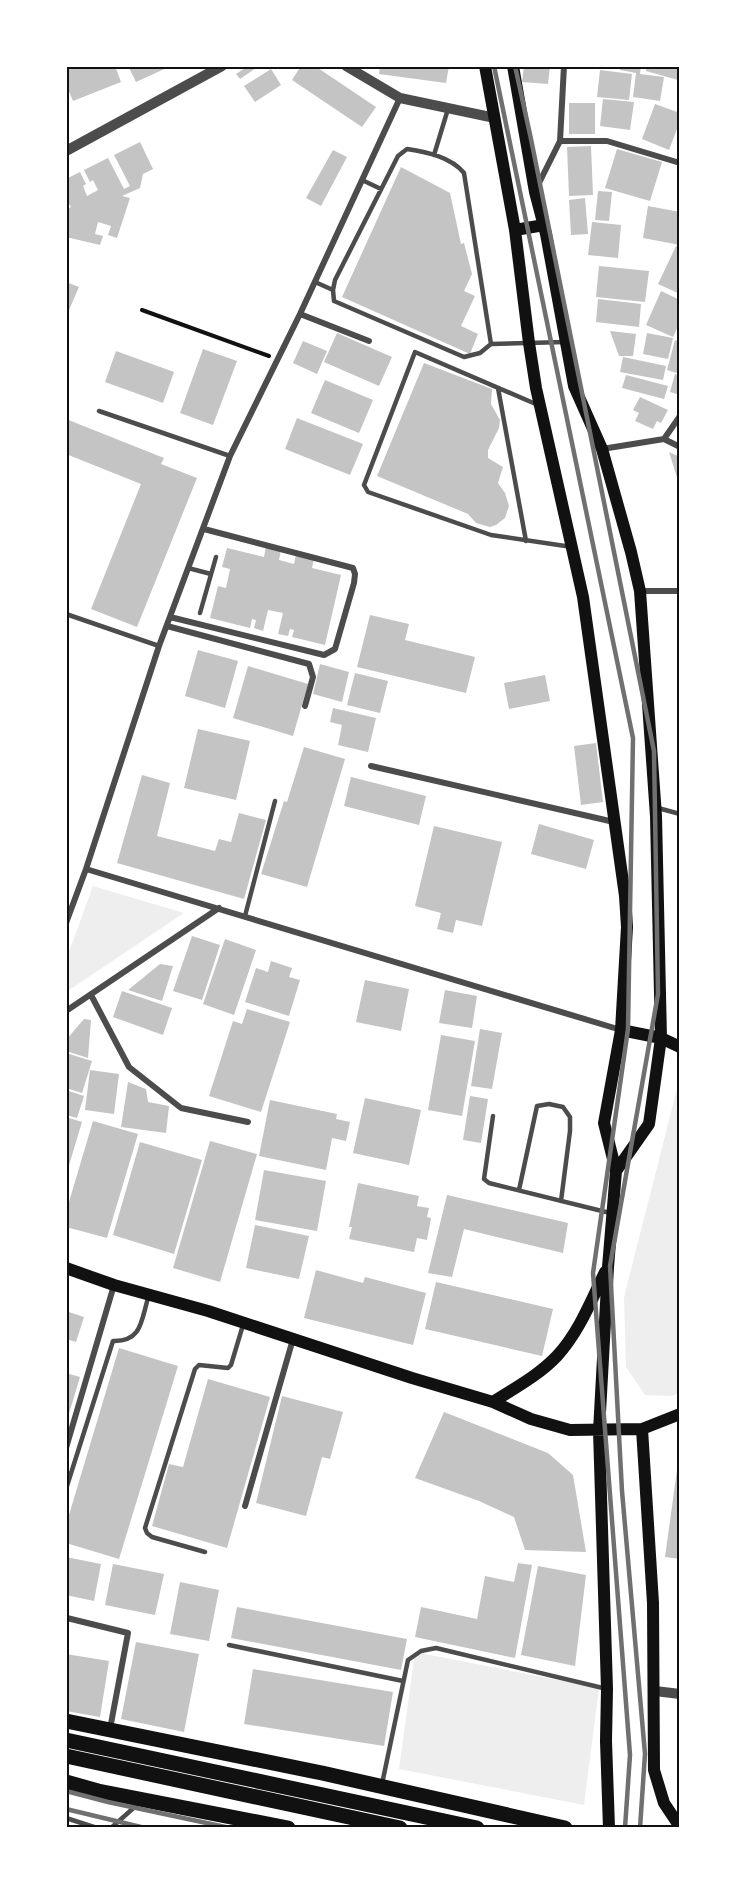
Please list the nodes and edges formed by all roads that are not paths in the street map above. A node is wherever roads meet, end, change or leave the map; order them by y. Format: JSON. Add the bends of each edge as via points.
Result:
{"nodes":[{"id":1,"x":222,"y":66,"type":"edge"},
{"id":2,"x":346,"y":66,"type":"edge"},
{"id":3,"x":485,"y":66,"type":"edge"},
{"id":4,"x":513,"y":66,"type":"edge"},
{"id":5,"x":564,"y":66,"type":"edge"},
{"id":6,"x":400,"y":98,"type":"junction"},
{"id":7,"x":448,"y":108,"type":"junction"},
{"id":8,"x":495,"y":118,"type":"junction"},
{"id":9,"x":560,"y":141,"type":"junction"},
{"id":10,"x":66,"y":151,"type":"edge"},
{"id":11,"x":434,"y":155,"type":"junction"},
{"id":12,"x":680,"y":162,"type":"edge"},
{"id":13,"x":362,"y":180,"type":"junction"},
{"id":14,"x":381,"y":189,"type":"junction"},
{"id":15,"x":535,"y":192,"type":"junction"},
{"id":16,"x":544,"y":225,"type":"junction"},
{"id":17,"x":515,"y":230,"type":"junction"},
{"id":18,"x":315,"y":282,"type":"junction"},
{"id":19,"x":333,"y":291,"type":"junction"},
{"id":20,"x":300,"y":314,"type":"junction"},
{"id":21,"x":369,"y":341,"type":"dead end"},
{"id":22,"x":566,"y":342,"type":"junction"},
{"id":23,"x":529,"y":343,"type":"junction"},
{"id":24,"x":491,"y":344,"type":"junction"},
{"id":25,"x":498,"y":388,"type":"junction"},
{"id":26,"x":541,"y":406,"type":"junction"},
{"id":27,"x":99,"y":411,"type":"dead end"},
{"id":28,"x":680,"y":416,"type":"edge"},
{"id":29,"x":664,"y":439,"type":"junction"},
{"id":30,"x":680,"y":447,"type":"edge"},
{"id":31,"x":602,"y":449,"type":"junction"},
{"id":32,"x":230,"y":456,"type":"junction"},
{"id":33,"x":204,"y":529,"type":"junction"},
{"id":34,"x":526,"y":541,"type":"junction"},
{"id":35,"x":572,"y":547,"type":"junction"},
{"id":36,"x":216,"y":556,"type":"dead end"},
{"id":37,"x":188,"y":568,"type":"junction"},
{"id":38,"x":211,"y":574,"type":"junction"},
{"id":39,"x":640,"y":591,"type":"junction"},
{"id":40,"x":680,"y":591,"type":"edge"},
{"id":41,"x":200,"y":613,"type":"dead end"},
{"id":42,"x":66,"y":614,"type":"edge"},
{"id":43,"x":170,"y":617,"type":"junction"},
{"id":44,"x":167,"y":626,"type":"junction"},
{"id":45,"x":159,"y":646,"type":"junction"},
{"id":46,"x":305,"y":706,"type":"dead end"},
{"id":47,"x":371,"y":766,"type":"dead end"},
{"id":48,"x":275,"y":801,"type":"dead end"},
{"id":49,"x":656,"y":807,"type":"junction"},
{"id":50,"x":680,"y":814,"type":"edge"},
{"id":51,"x":615,"y":822,"type":"junction"},
{"id":52,"x":86,"y":869,"type":"junction"},
{"id":53,"x":219,"y":908,"type":"junction"},
{"id":54,"x":245,"y":916,"type":"junction"},
{"id":55,"x":66,"y":923,"type":"edge"},
{"id":56,"x":91,"y":995,"type":"junction"},
{"id":57,"x":66,"y":1011,"type":"edge"},
{"id":58,"x":621,"y":1030,"type":"junction"},
{"id":59,"x":662,"y":1038,"type":"junction"},
{"id":60,"x":680,"y":1047,"type":"edge"},
{"id":61,"x":493,"y":1116,"type":"dead end"},
{"id":62,"x":248,"y":1122,"type":"dead end"},
{"id":63,"x":616,"y":1171,"type":"junction"},
{"id":64,"x":519,"y":1190,"type":"junction"},
{"id":65,"x":561,"y":1201,"type":"junction"},
{"id":66,"x":612,"y":1214,"type":"junction"},
{"id":67,"x":608,"y":1267,"type":"junction"},
{"id":68,"x":66,"y":1268,"type":"edge"},
{"id":69,"x":114,"y":1284,"type":"junction"},
{"id":70,"x":149,"y":1295,"type":"junction"},
{"id":71,"x":244,"y":1322,"type":"junction"},
{"id":72,"x":294,"y":1338,"type":"junction"},
{"id":73,"x":493,"y":1402,"type":"junction"},
{"id":74,"x":680,"y":1414,"type":"edge"},
{"id":75,"x":642,"y":1429,"type":"junction"},
{"id":76,"x":599,"y":1431,"type":"junction"},
{"id":77,"x":66,"y":1448,"type":"edge"},
{"id":78,"x":66,"y":1489,"type":"edge"},
{"id":79,"x":245,"y":1506,"type":"dead end"},
{"id":80,"x":205,"y":1552,"type":"dead end"},
{"id":81,"x":67,"y":1618,"type":"edge"},
{"id":82,"x":229,"y":1645,"type":"dead end"},
{"id":83,"x":403,"y":1681,"type":"junction"},
{"id":84,"x":607,"y":1689,"type":"junction"},
{"id":85,"x":655,"y":1691,"type":"junction"},
{"id":86,"x":680,"y":1694,"type":"edge"},
{"id":87,"x":66,"y":1721,"type":"edge"},
{"id":88,"x":110,"y":1729,"type":"junction"},
{"id":89,"x":66,"y":1740,"type":"edge"},
{"id":90,"x":66,"y":1756,"type":"edge"},
{"id":91,"x":66,"y":1782,"type":"edge"},
{"id":92,"x":381,"y":1786,"type":"junction"},
{"id":93,"x":143,"y":1800,"type":"junction"},
{"id":94,"x":66,"y":1818,"type":"edge"},
{"id":95,"x":680,"y":1827,"type":"edge"},
{"id":96,"x":98,"y":1828,"type":"edge"},
{"id":97,"x":111,"y":1828,"type":"edge"},
{"id":98,"x":288,"y":1828,"type":"edge"},
{"id":99,"x":400,"y":1828,"type":"edge"},
{"id":100,"x":477,"y":1828,"type":"edge"},
{"id":101,"x":565,"y":1828,"type":"edge"},
{"id":102,"x":609,"y":1828,"type":"edge"}],
"edges":[{"from":1,"to":10,"type":"street"},
{"from":2,"to":6,"type":"street"},
{"from":3,"to":8,"type":"main road"},
{"from":4,"to":15,"type":"main road"},
{"from":5,"to":9,"type":"street"},
{"from":6,"to":7,"type":"street"},
{"from":6,"to":13,"type":"street"},
{"from":7,"to":8,"type":"street"},
{"from":7,"to":11,"type":"lane"},
{"from":8,"to":17,"type":"main road"},
{"from":9,"to":12,"type":"street","via":[[607,141]]},
{"from":9,"to":15,"type":"street"},
{"from":11,"to":14,"type":"lane","via":[[407,149],[398,156]]},
{"from":11,"to":24,"type":"lane","via":[[457,165],[464,173]]},
{"from":13,"to":14,"type":"lane"},
{"from":13,"to":18,"type":"street"},
{"from":14,"to":19,"type":"lane"},
{"from":15,"to":16,"type":"main road"},
{"from":16,"to":17,"type":"main road"},
{"from":16,"to":22,"type":"main road"},
{"from":17,"to":23,"type":"main road"},
{"from":18,"to":19,"type":"lane"},
{"from":18,"to":20,"type":"street"},
{"from":19,"to":24,"type":"lane","via":[[334,301],[464,357],[480,353]]},
{"from":20,"to":21,"type":"street"},
{"from":20,"to":32,"type":"street"},
{"from":22,"to":23,"type":"lane"},
{"from":22,"to":31,"type":"main road","via":[[574,386]]},
{"from":23,"to":24,"type":"lane"},
{"from":23,"to":26,"type":"main road"},
{"from":25,"to":26,"type":"lane"},
{"from":25,"to":34,"type":"lane"},
{"from":25,"to":34,"type":"lane","via":[[415,352],[364,485],[368,492],[491,535]]},
{"from":26,"to":35,"type":"main road"},
{"from":27,"to":32,"type":"lane"},
{"from":28,"to":29,"type":"street"},
{"from":29,"to":30,"type":"street"},
{"from":29,"to":31,"type":"street"},
{"from":31,"to":39,"type":"main road"},
{"from":32,"to":33,"type":"street"},
{"from":33,"to":37,"type":"street"},
{"from":33,"to":43,"type":"street","via":[[353,568],[354,583],[335,649],[324,655]]},
{"from":34,"to":35,"type":"lane"},
{"from":35,"to":51,"type":"main road","via":[[583,597]]},
{"from":36,"to":38,"type":"lane"},
{"from":37,"to":38,"type":"lane"},
{"from":37,"to":43,"type":"street"},
{"from":38,"to":41,"type":"lane"},
{"from":39,"to":40,"type":"street"},
{"from":39,"to":49,"type":"main road"},
{"from":42,"to":45,"type":"lane"},
{"from":43,"to":44,"type":"street"},
{"from":44,"to":45,"type":"street"},
{"from":44,"to":46,"type":"street","via":[[309,664],[313,677]]},
{"from":45,"to":52,"type":"street"},
{"from":47,"to":51,"type":"street"},
{"from":48,"to":54,"type":"lane"},
{"from":49,"to":50,"type":"lane"},
{"from":49,"to":59,"type":"main road"},
{"from":51,"to":58,"type":"main road","via":[[627,927]]},
{"from":52,"to":53,"type":"street"},
{"from":52,"to":55,"type":"street"},
{"from":53,"to":54,"type":"street"},
{"from":53,"to":56,"type":"street"},
{"from":54,"to":58,"type":"street"},
{"from":56,"to":57,"type":"street"},
{"from":56,"to":62,"type":"street","via":[[129,1067],[181,1108]]},
{"from":58,"to":59,"type":"main road"},
{"from":58,"to":63,"type":"main road","via":[[604,1123]]},
{"from":59,"to":60,"type":"main road"},
{"from":59,"to":63,"type":"main road","via":[[649,1124]]},
{"from":61,"to":64,"type":"lane","via":[[484,1179]]},
{"from":63,"to":66,"type":"main road"},
{"from":64,"to":65,"type":"lane"},
{"from":64,"to":65,"type":"lane","via":[[537,1106],[563,1107],[570,1117],[570,1131]]},
{"from":65,"to":66,"type":"lane"},
{"from":66,"to":67,"type":"main road"},
{"from":67,"to":73,"type":"main road","via":[[578,1328],[557,1356]]},
{"from":67,"to":76,"type":"main road"},
{"from":68,"to":69,"type":"main road"},
{"from":69,"to":70,"type":"main road"},
{"from":69,"to":77,"type":"street"},
{"from":70,"to":71,"type":"main road"},
{"from":70,"to":78,"type":"lane","via":[[136,1335],[130,1340],[113,1341]]},
{"from":71,"to":72,"type":"main road"},
{"from":71,"to":80,"type":"lane","via":[[228,1368],[200,1365],[195,1369],[145,1528],[152,1537]]},
{"from":72,"to":73,"type":"main road"},
{"from":72,"to":79,"type":"street"},
{"from":73,"to":76,"type":"main road","via":[[570,1430]]},
{"from":74,"to":75,"type":"main road"},
{"from":75,"to":76,"type":"main road"},
{"from":75,"to":85,"type":"main road","via":[[654,1603]]},
{"from":76,"to":84,"type":"main road"},
{"from":81,"to":88,"type":"street","via":[[128,1633]]},
{"from":82,"to":83,"type":"lane"},
{"from":83,"to":84,"type":"lane","via":[[408,1660],[421,1651],[436,1648]]},
{"from":83,"to":92,"type":"lane"},
{"from":84,"to":102,"type":"main road"},
{"from":85,"to":86,"type":"street"},
{"from":85,"to":95,"type":"main road","via":[[654,1770],[664,1803]]},
{"from":87,"to":88,"type":"main road"},
{"from":88,"to":92,"type":"main road"},
{"from":89,"to":100,"type":"main road"},
{"from":90,"to":99,"type":"main road"},
{"from":91,"to":93,"type":"main road"},
{"from":92,"to":101,"type":"main road"},
{"from":93,"to":97,"type":"lane"},
{"from":93,"to":98,"type":"main road"},
{"from":94,"to":96,"type":"lane"}]}
